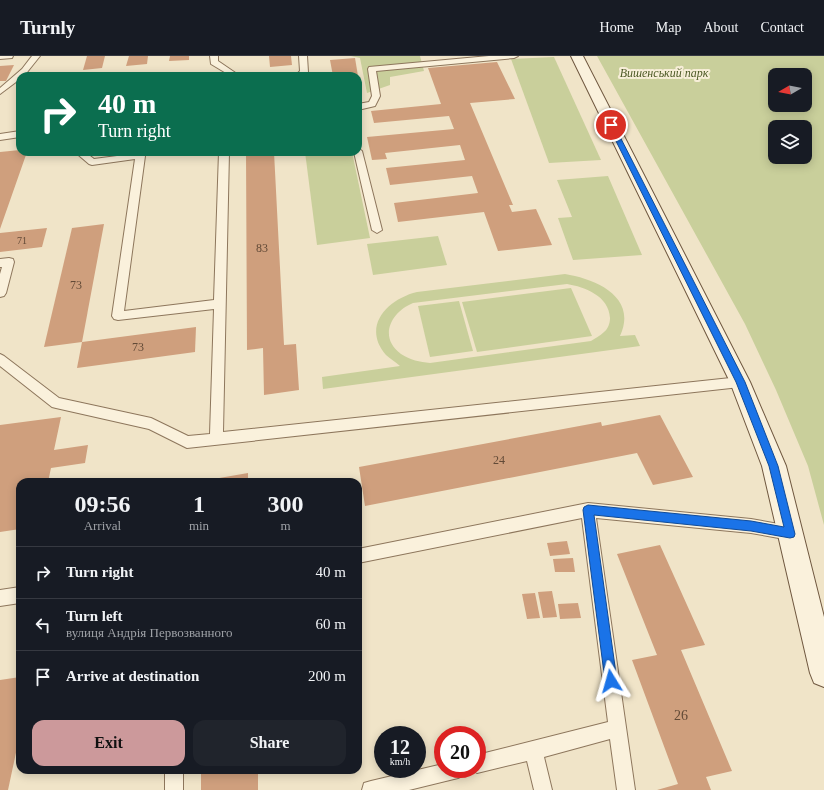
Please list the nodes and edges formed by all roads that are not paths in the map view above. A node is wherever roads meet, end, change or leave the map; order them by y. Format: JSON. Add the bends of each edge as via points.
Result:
{"nodes":[{"id":1,"x":9,"y":56,"type":"edge"},
{"id":2,"x":36,"y":56,"type":"edge"},
{"id":3,"x":214,"y":56,"type":"edge"},
{"id":4,"x":303,"y":56,"type":"edge"},
{"id":5,"x":514,"y":56,"type":"edge"},
{"id":6,"x":577,"y":56,"type":"edge"},
{"id":7,"x":0,"y":57,"type":"edge"},
{"id":8,"x":24,"y":72,"type":"edge"},
{"id":9,"x":230,"y":72,"type":"edge"},
{"id":10,"x":304,"y":72,"type":"edge"},
{"id":11,"x":16,"y":79,"type":"edge"},
{"id":12,"x":0,"y":92,"type":"edge"},
{"id":13,"x":362,"y":106,"type":"edge"},
{"id":14,"x":16,"y":135,"type":"edge"},
{"id":15,"x":0,"y":137,"type":"edge"},
{"id":16,"x":85,"y":156,"type":"edge"},
{"id":17,"x":140,"y":156,"type":"edge"},
{"id":18,"x":140,"y":156,"type":"edge"},
{"id":19,"x":224,"y":156,"type":"edge"},
{"id":20,"x":359,"y":156,"type":"edge"},
{"id":21,"x":377,"y":230,"type":"dead end"},
{"id":22,"x":0,"y":263,"type":"edge"},
{"id":23,"x":0,"y":293,"type":"edge"},
{"id":24,"x":220,"y":304,"type":"junction"},
{"id":25,"x":0,"y":359,"type":"edge"},
{"id":26,"x":740,"y":382,"type":"junction"},
{"id":27,"x":216,"y":438,"type":"junction"},
{"id":28,"x":588,"y":510,"type":"junction"},
{"id":29,"x":790,"y":534,"type":"junction"},
{"id":30,"x":362,"y":555,"type":"edge"},
{"id":31,"x":16,"y":596,"type":"edge"},
{"id":32,"x":0,"y":598,"type":"edge"},
{"id":33,"x":824,"y":673,"type":"edge"},
{"id":34,"x":618,"y":728,"type":"junction"},
{"id":35,"x":533,"y":751,"type":"junction"},
{"id":36,"x":486,"y":762,"type":"edge"},
{"id":37,"x":174,"y":774,"type":"edge"},
{"id":38,"x":434,"y":775,"type":"edge"},
{"id":39,"x":174,"y":790,"type":"edge"},
{"id":40,"x":371,"y":790,"type":"edge"},
{"id":41,"x":543,"y":790,"type":"edge"},
{"id":42,"x":626,"y":790,"type":"edge"}],
"edges":[{"from":1,"to":7,"type":"lane"},
{"from":2,"to":8,"type":"lane"},
{"from":3,"to":9,"type":"lane","via":[[214,62]]},
{"from":4,"to":10,"type":"lane"},
{"from":5,"to":13,"type":"lane","via":[[372,69],[376,96],[372,104]]},
{"from":6,"to":26,"type":"street"},
{"from":11,"to":12,"type":"lane"},
{"from":14,"to":15,"type":"lane"},
{"from":16,"to":18,"type":"lane","via":[[92,162]]},
{"from":17,"to":24,"type":"lane","via":[[118,316]]},
{"from":19,"to":24,"type":"lane"},
{"from":20,"to":21,"type":"lane"},
{"from":22,"to":23,"type":"lane","via":[[9,262]]},
{"from":24,"to":27,"type":"lane"},
{"from":25,"to":27,"type":"lane","via":[[56,403],[151,424],[187,442]]},
{"from":26,"to":27,"type":"lane"},
{"from":26,"to":29,"type":"street","via":[[774,466]]},
{"from":28,"to":29,"type":"lane","via":[[751,526]]},
{"from":28,"to":30,"type":"lane"},
{"from":28,"to":34,"type":"lane"},
{"from":29,"to":33,"type":"street"},
{"from":31,"to":32,"type":"lane"},
{"from":34,"to":35,"type":"lane"},
{"from":34,"to":42,"type":"lane"},
{"from":35,"to":36,"type":"lane"},
{"from":35,"to":41,"type":"lane"},
{"from":37,"to":39,"type":"lane"},
{"from":38,"to":40,"type":"lane"}]}
